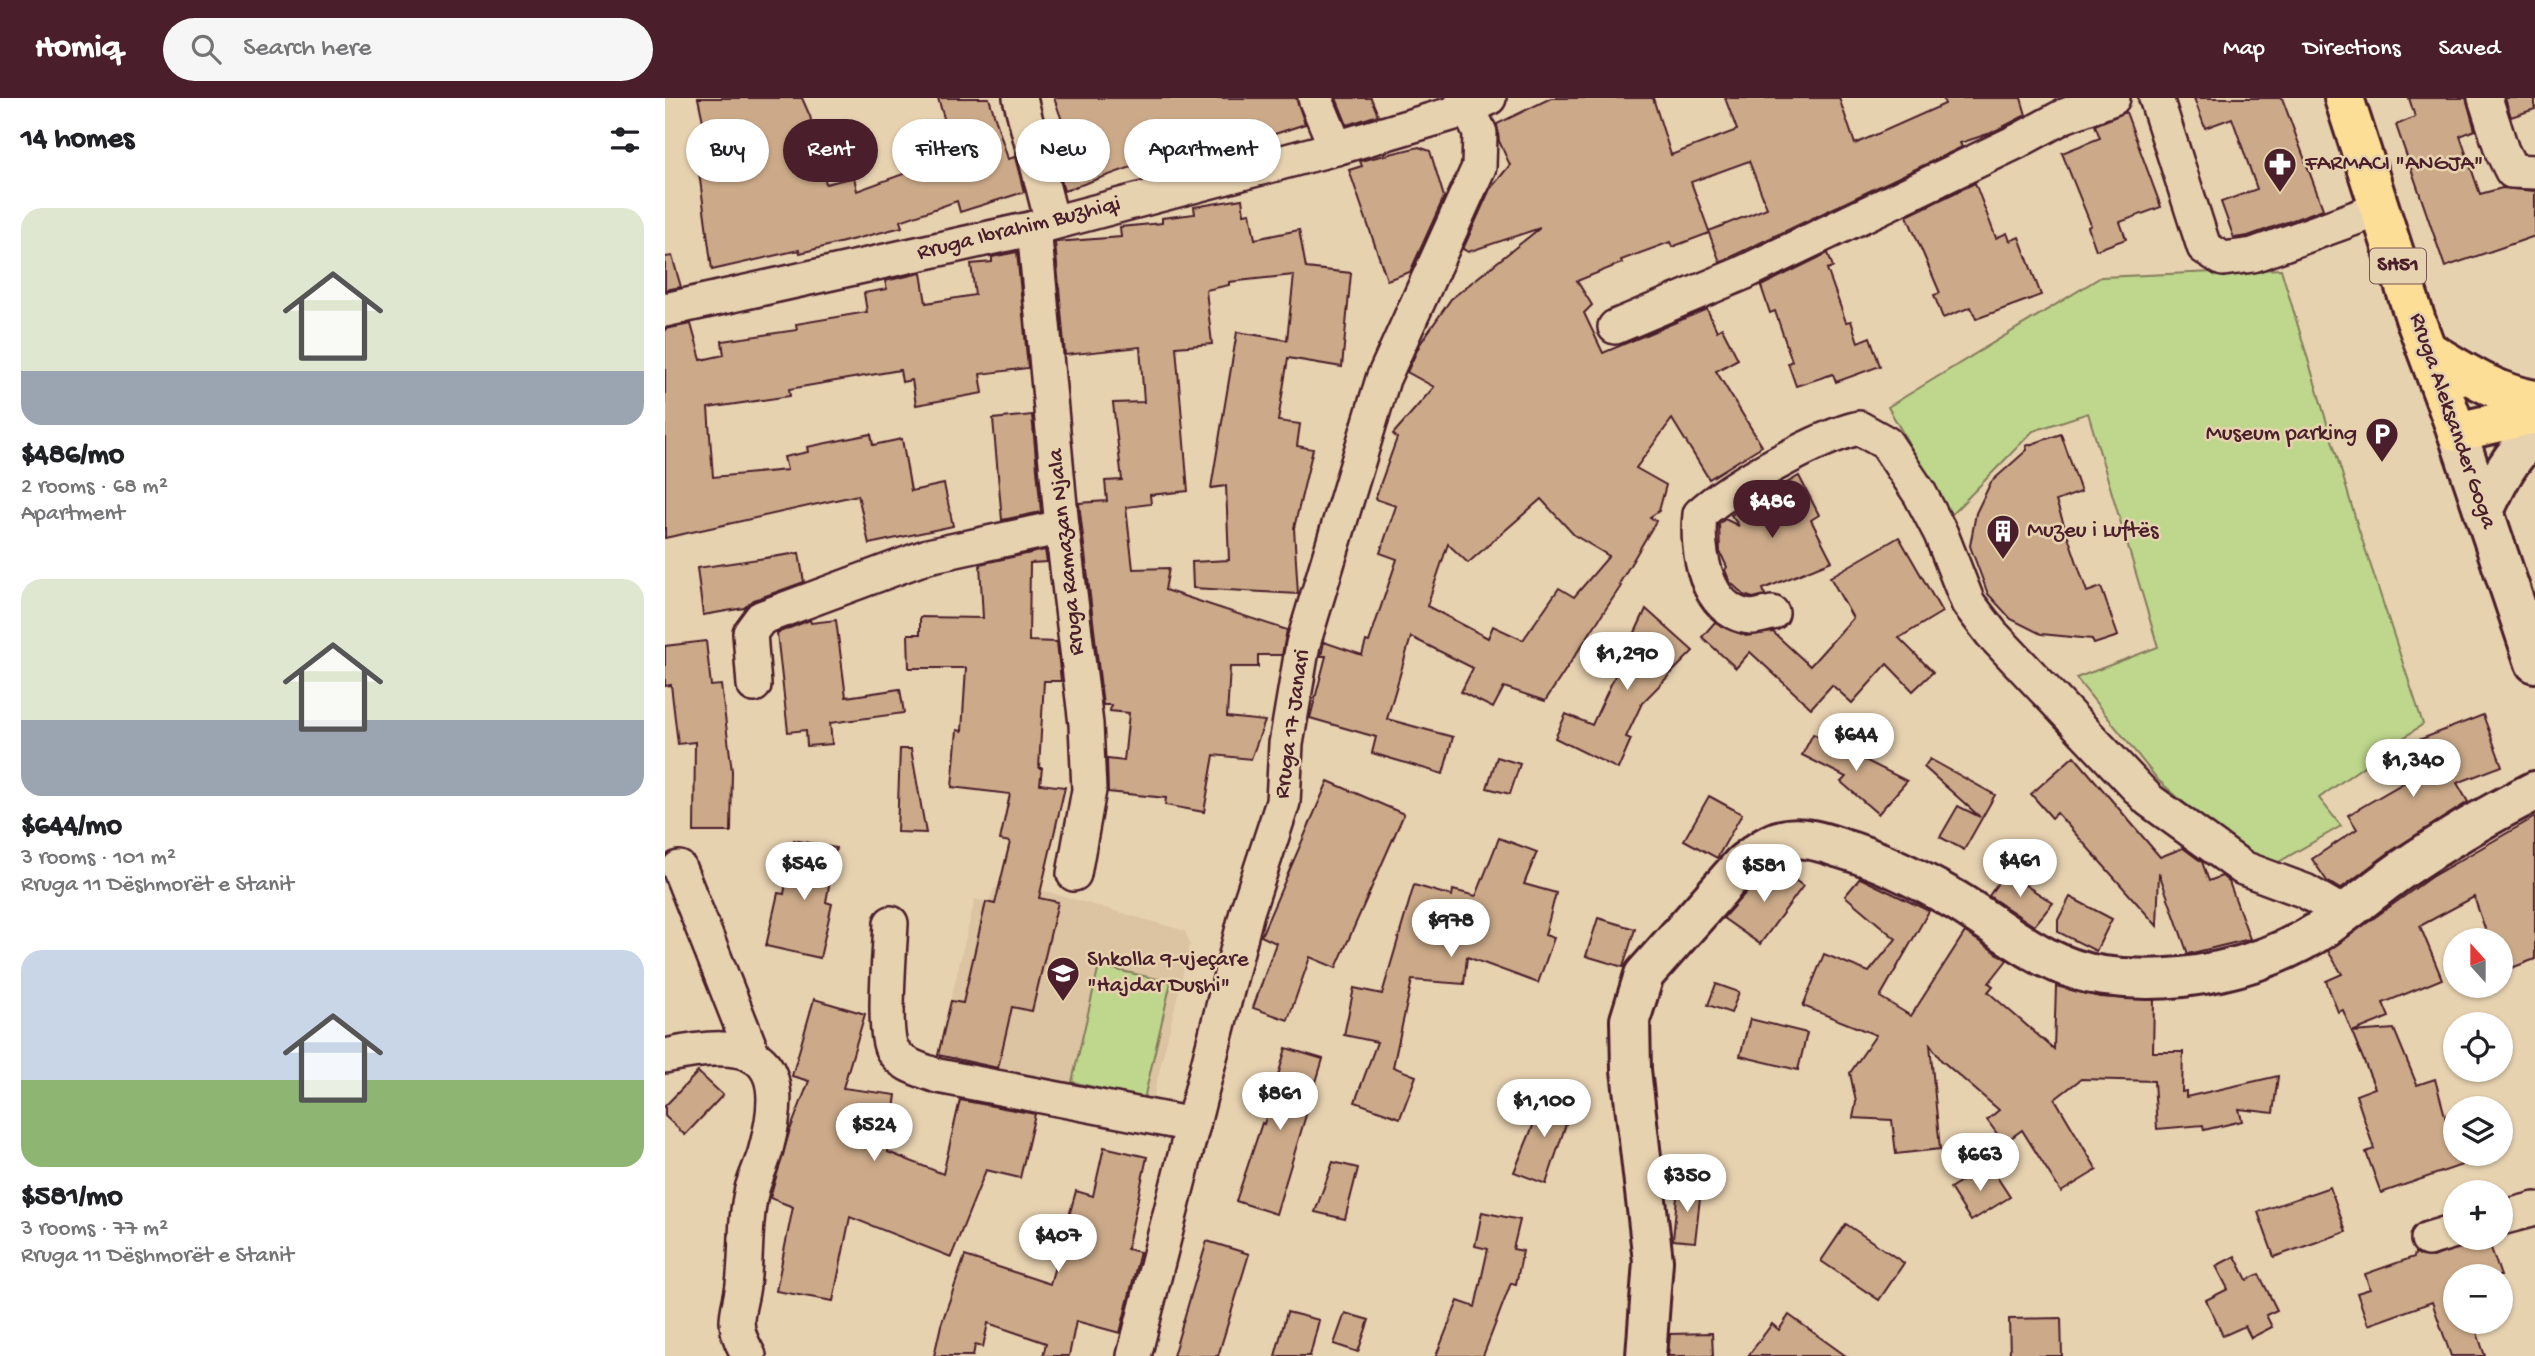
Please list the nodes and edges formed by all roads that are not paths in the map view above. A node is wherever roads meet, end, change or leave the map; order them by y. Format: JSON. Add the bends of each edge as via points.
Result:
{"nodes":[{"id":1,"x":1020,"y":98,"type":"edge"},
{"id":2,"x":1315,"y":98,"type":"edge"},
{"id":3,"x":2113,"y":98,"type":"edge"},
{"id":4,"x":2155,"y":98,"type":"edge"},
{"id":5,"x":2344,"y":98,"type":"edge"},
{"id":6,"x":2485,"y":98,"type":"edge"},
{"id":7,"x":1473,"y":102,"type":"edge"},
{"id":8,"x":1336,"y":148,"type":"junction"},
{"id":9,"x":2535,"y":172,"type":"edge"},
{"id":10,"x":2380,"y":209,"type":"junction"},
{"id":11,"x":1043,"y":225,"type":"junction"},
{"id":12,"x":665,"y":310,"type":"edge"},
{"id":13,"x":1615,"y":327,"type":"dead end"},
{"id":14,"x":2427,"y":350,"type":"junction"},
{"id":15,"x":2535,"y":400,"type":"edge"},
{"id":16,"x":2535,"y":414,"type":"edge"},
{"id":17,"x":2458,"y":432,"type":"junction"},
{"id":18,"x":2535,"y":435,"type":"edge"},
{"id":19,"x":2484,"y":511,"type":"junction"},
{"id":20,"x":1062,"y":527,"type":"junction"},
{"id":21,"x":1772,"y":613,"type":"dead end"},
{"id":22,"x":2535,"y":663,"type":"edge"},
{"id":23,"x":754,"y":685,"type":"dead end"},
{"id":24,"x":2535,"y":791,"type":"edge"},
{"id":25,"x":679,"y":868,"type":"dead end"},
{"id":26,"x":1074,"y":874,"type":"dead end"},
{"id":27,"x":2343,"y":913,"type":"junction"},
{"id":28,"x":891,"y":923,"type":"dead end"},
{"id":29,"x":753,"y":1055,"type":"junction"},
{"id":30,"x":665,"y":1056,"type":"edge"},
{"id":31,"x":1193,"y":1125,"type":"junction"},
{"id":32,"x":2535,"y":1209,"type":"edge"},
{"id":33,"x":2513,"y":1215,"type":"edge"},
{"id":34,"x":749,"y":1356,"type":"edge"},
{"id":35,"x":1134,"y":1356,"type":"edge"},
{"id":36,"x":1646,"y":1356,"type":"edge"}],
"edges":[{"from":1,"to":11,"type":"street","name":"Rruga Ramazan Njala"},
{"from":2,"to":8,"type":"street"},
{"from":3,"to":13,"type":"street","via":[[2064,116],[1743,272]]},
{"from":4,"to":10,"type":"street","via":[[2204,247],[2223,259],[2253,255]]},
{"from":5,"to":10,"type":"main road","name":"Rruga Aleksander Goga","number":"SH51"},
{"from":6,"to":9,"type":"street","via":[[2512,171]]},
{"from":7,"to":8,"type":"street","name":"Rruga Ibrahim Buzhiqi"},
{"from":7,"to":31,"type":"street","name":"Rruga 17 Janari","via":[[1480,133],[1479,167],[1383,379],[1357,463],[1303,644],[1286,744],[1283,802],[1247,912]]},
{"from":8,"to":11,"type":"street","name":"Rruga Ibrahim Buzhiqi"},
{"from":10,"to":14,"type":"main road","name":"Rruga Aleksander Goga","number":"SH51"},
{"from":11,"to":12,"type":"street","name":"Rruga Ibrahim Buzhiqi"},
{"from":11,"to":20,"type":"street","name":"Rruga Ramazan Njala"},
{"from":14,"to":15,"type":"main road","via":[[2490,386]]},
{"from":14,"to":17,"type":"main road","name":"Rruga Aleksander Goga","number":"SH51"},
{"from":16,"to":17,"type":"main road"},
{"from":17,"to":19,"type":"street","name":"Rruga Aleksander Goga","number":"SH51"},
{"from":18,"to":19,"type":"street","via":[[2503,470]]},
{"from":19,"to":22,"type":"street","name":"Rruga Aleksander Goga","number":"SH51"},
{"from":20,"to":23,"type":"street","via":[[928,556],[761,618],[750,633]]},
{"from":20,"to":26,"type":"street","name":"Rruga Ramazan Njala","via":[[1086,724],[1089,790]]},
{"from":21,"to":27,"type":"street","via":[[1751,617],[1730,610],[1716,593],[1703,571],[1697,540],[1700,514],[1716,500],[1786,461],[1840,432],[1859,428],[1886,443],[1920,494],[1968,603],[1984,624],[2149,800],[2243,868],[2305,891]]},
{"from":24,"to":27,"type":"street","via":[[2470,826]]},
{"from":25,"to":29,"type":"street"},
{"from":27,"to":36,"type":"street","via":[[2297,942],[2248,963],[2176,979],[2103,976],[2055,965],[1884,861],[1800,839],[1783,840],[1759,851],[1742,864],[1644,975],[1630,1020],[1631,1070],[1653,1261]]},
{"from":28,"to":31,"type":"street","via":[[887,1032],[892,1049],[905,1063],[938,1076]]},
{"from":29,"to":30,"type":"street","via":[[734,1048]]},
{"from":29,"to":34,"type":"street","via":[[770,1074],[774,1108],[752,1189],[737,1320]]},
{"from":31,"to":35,"type":"street","name":"Rruga 17 Janari"},
{"from":32,"to":33,"type":"street"}]}
